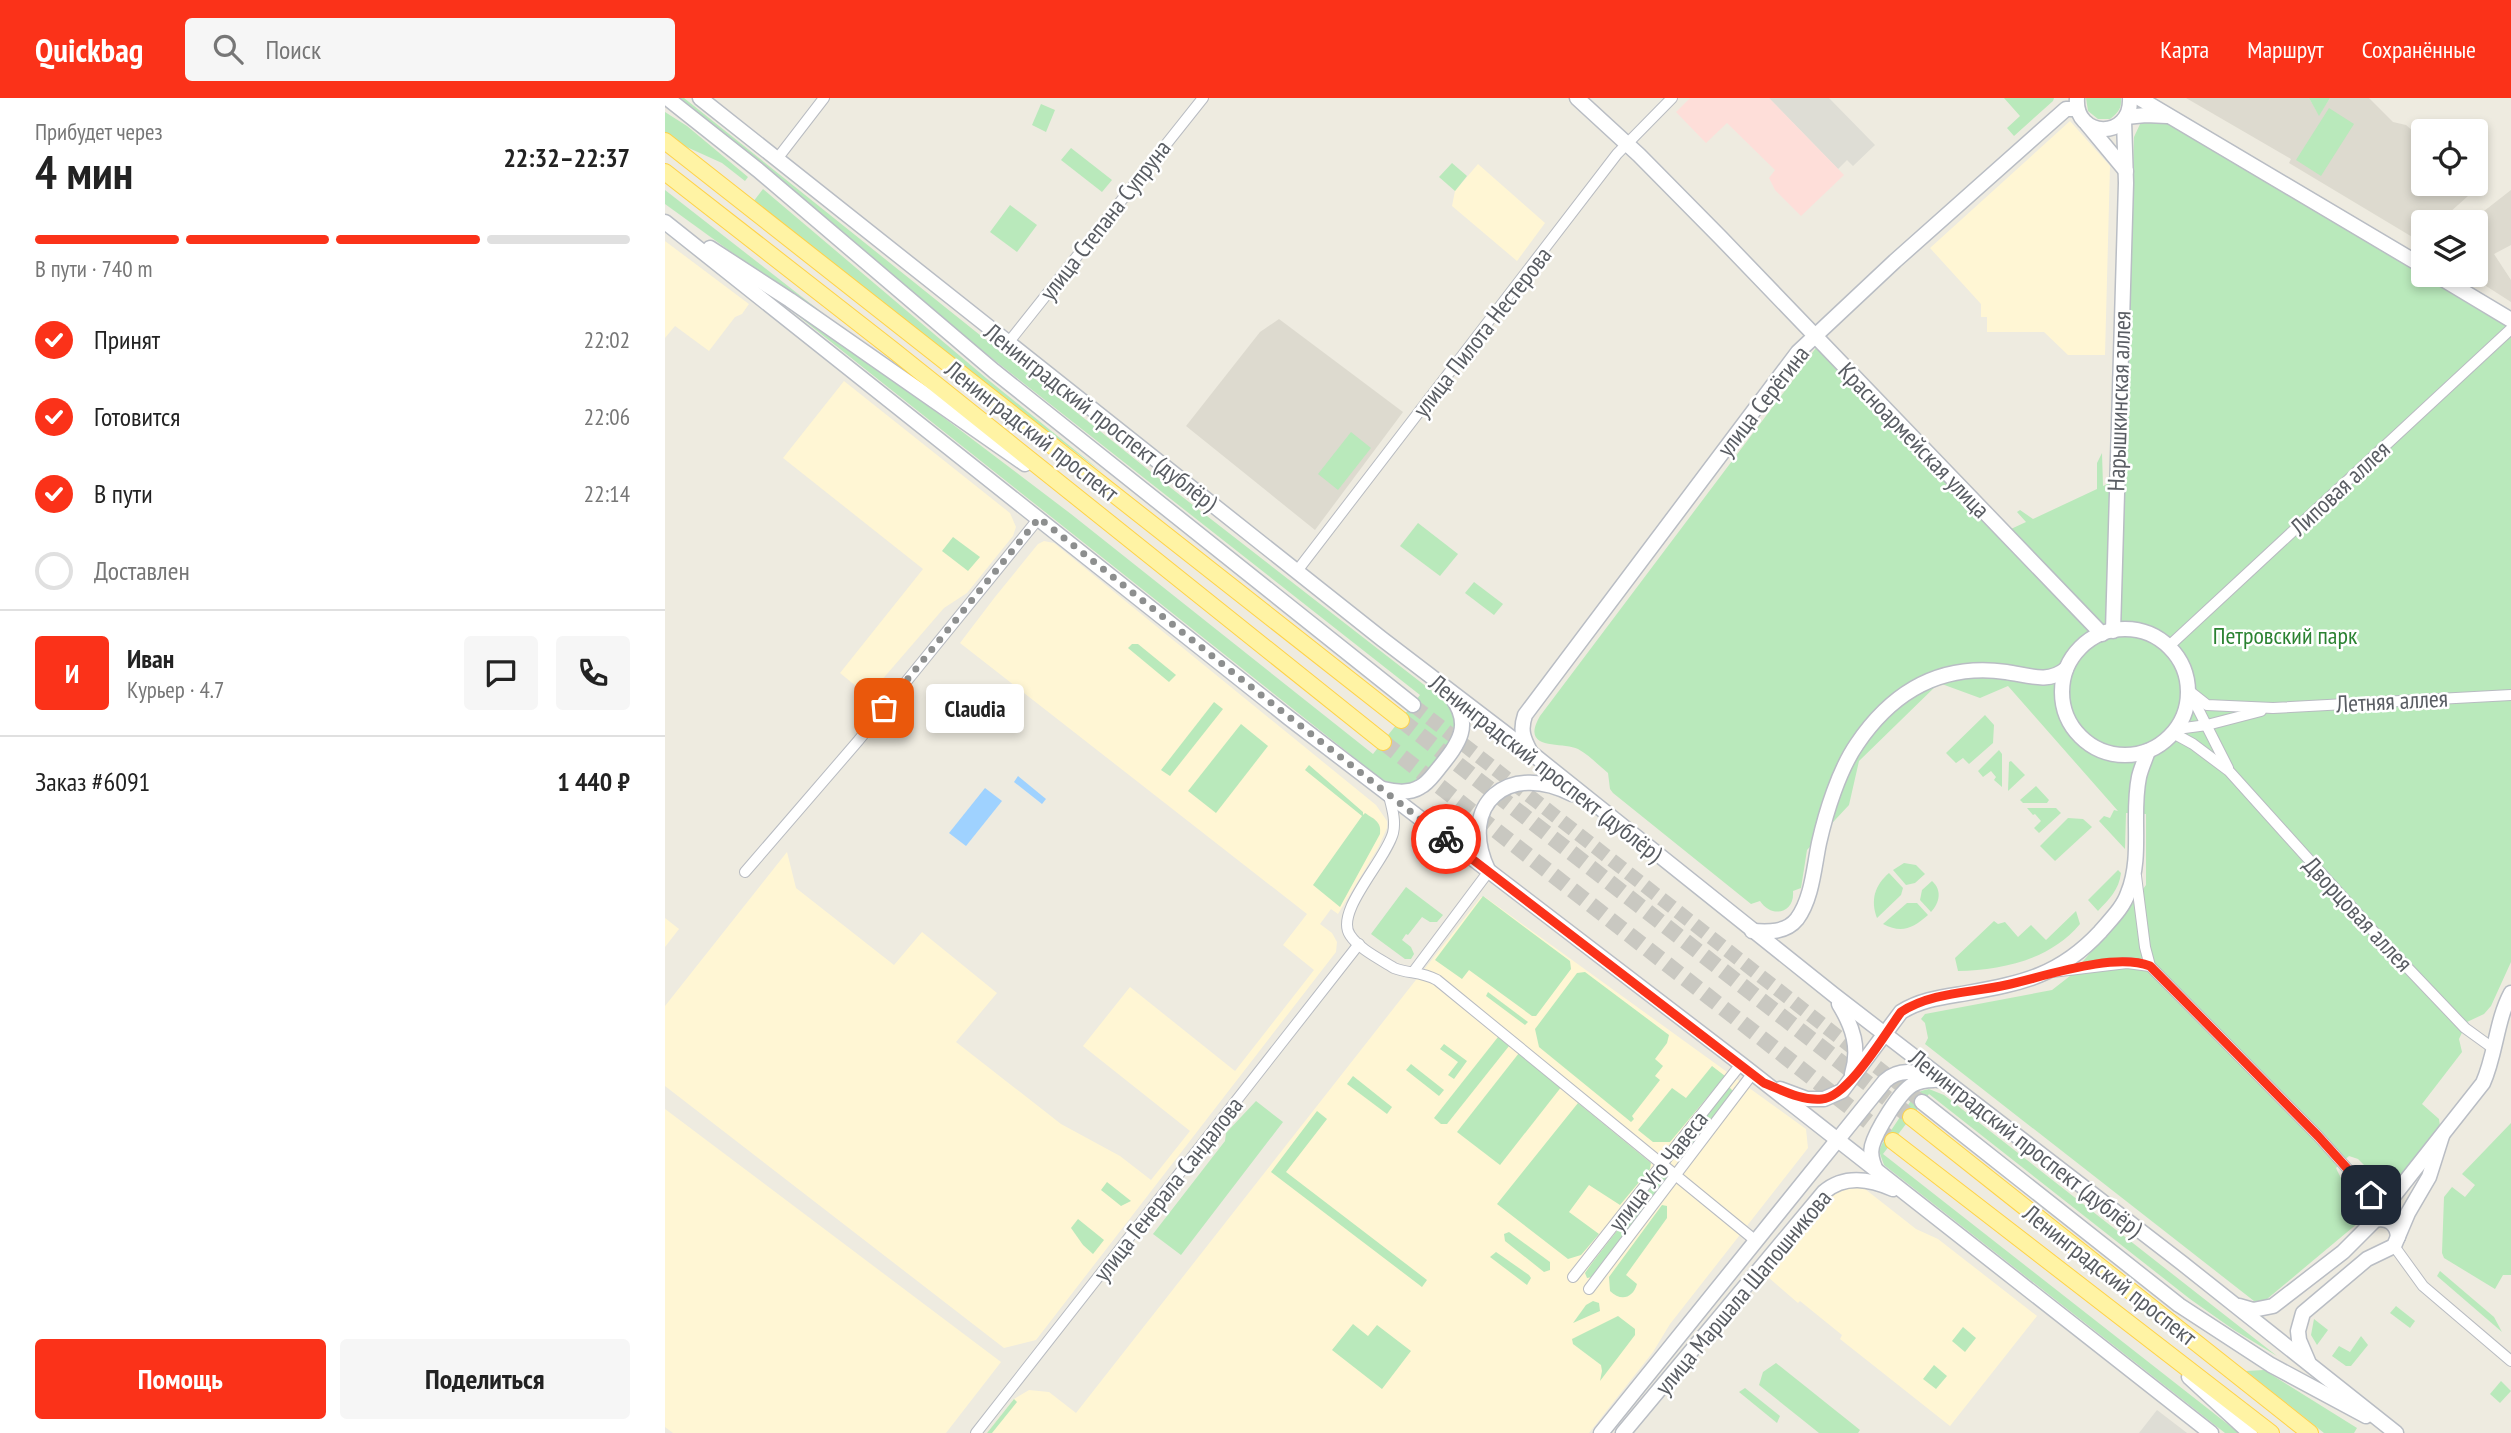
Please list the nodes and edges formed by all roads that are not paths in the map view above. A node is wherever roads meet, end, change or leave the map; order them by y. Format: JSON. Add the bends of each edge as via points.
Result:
{"nodes":[{"id":1,"x":700,"y":98,"type":"edge"},
{"id":2,"x":824,"y":98,"type":"edge"},
{"id":3,"x":1203,"y":98,"type":"edge"},
{"id":4,"x":1577,"y":98,"type":"edge"},
{"id":5,"x":1672,"y":98,"type":"edge"},
{"id":6,"x":2130,"y":98,"type":"edge"},
{"id":7,"x":2139,"y":98,"type":"edge"},
{"id":8,"x":667,"y":99,"type":"edge"},
{"id":9,"x":2077,"y":103,"type":"edge"},
{"id":10,"x":2167,"y":116,"type":"junction"},
{"id":11,"x":2125,"y":119,"type":"junction"},
{"id":12,"x":2086,"y":123,"type":"junction"},
{"id":13,"x":665,"y":141,"type":"edge"},
{"id":14,"x":1627,"y":144,"type":"junction"},
{"id":15,"x":777,"y":159,"type":"junction"},
{"id":16,"x":665,"y":172,"type":"edge"},
{"id":17,"x":2126,"y":172,"type":"junction"},
{"id":18,"x":665,"y":220,"type":"edge"},
{"id":19,"x":2411,"y":259,"type":"edge"},
{"id":20,"x":2456,"y":287,"type":"edge"},
{"id":21,"x":2511,"y":320,"type":"edge"},
{"id":22,"x":2511,"y":329,"type":"edge"},
{"id":23,"x":1814,"y":335,"type":"junction"},
{"id":24,"x":1008,"y":343,"type":"junction"},
{"id":25,"x":1080,"y":501,"type":"junction"},
{"id":26,"x":1039,"y":518,"type":"junction"},
{"id":27,"x":1297,"y":571,"type":"junction"},
{"id":28,"x":2108,"y":632,"type":"junction"},
{"id":29,"x":2168,"y":647,"type":"junction"},
{"id":30,"x":2067,"y":669,"type":"junction"},
{"id":31,"x":1443,"y":686,"type":"junction"},
{"id":32,"x":2188,"y":690,"type":"junction"},
{"id":33,"x":2511,"y":695,"type":"edge"},
{"id":34,"x":1413,"y":705,"type":"tunnel mouth"},
{"id":35,"x":2273,"y":708,"type":"junction"},
{"id":36,"x":1401,"y":720,"type":"tunnel mouth"},
{"id":37,"x":2207,"y":725,"type":"junction"},
{"id":38,"x":2175,"y":731,"type":"junction"},
{"id":39,"x":1383,"y":742,"type":"tunnel mouth"},
{"id":40,"x":2148,"y":751,"type":"junction"},
{"id":41,"x":1530,"y":752,"type":"junction"},
{"id":42,"x":2229,"y":771,"type":"junction"},
{"id":43,"x":1370,"y":781,"type":"junction"},
{"id":44,"x":1389,"y":796,"type":"junction"},
{"id":45,"x":1598,"y":808,"type":"junction"},
{"id":46,"x":2135,"y":865,"type":"junction"},
{"id":47,"x":1489,"y":871,"type":"junction"},
{"id":48,"x":745,"y":872,"type":"dead end"},
{"id":49,"x":1752,"y":931,"type":"junction"},
{"id":50,"x":1359,"y":944,"type":"junction"},
{"id":51,"x":2150,"y":966,"type":"junction"},
{"id":52,"x":1414,"y":971,"type":"junction"},
{"id":53,"x":2049,"y":973,"type":"junction"},
{"id":54,"x":2511,"y":993,"type":"edge"},
{"id":55,"x":1834,"y":995,"type":"junction"},
{"id":56,"x":1884,"y":1034,"type":"junction"},
{"id":57,"x":2494,"y":1049,"type":"junction"},
{"id":58,"x":1753,"y":1073,"type":"junction"},
{"id":59,"x":1850,"y":1082,"type":"junction"},
{"id":60,"x":1946,"y":1083,"type":"junction"},
{"id":61,"x":1922,"y":1102,"type":"tunnel mouth"},
{"id":62,"x":1911,"y":1117,"type":"tunnel mouth"},
{"id":63,"x":2442,"y":1136,"type":"junction"},
{"id":64,"x":1838,"y":1140,"type":"junction"},
{"id":65,"x":1893,"y":1141,"type":"tunnel mouth"},
{"id":66,"x":1663,"y":1164,"type":"junction"},
{"id":67,"x":1875,"y":1168,"type":"junction"},
{"id":68,"x":1676,"y":1175,"type":"junction"},
{"id":69,"x":1916,"y":1202,"type":"junction"},
{"id":70,"x":2371,"y":1224,"type":"junction"},
{"id":71,"x":1756,"y":1241,"type":"junction"},
{"id":72,"x":2391,"y":1245,"type":"junction"},
{"id":73,"x":1573,"y":1277,"type":"dead end"},
{"id":74,"x":1589,"y":1289,"type":"dead end"},
{"id":75,"x":2234,"y":1305,"type":"junction"},
{"id":76,"x":2154,"y":1342,"type":"junction"},
{"id":77,"x":2511,"y":1361,"type":"edge"},
{"id":78,"x":2309,"y":1363,"type":"junction"},
{"id":79,"x":976,"y":1433,"type":"edge"},
{"id":80,"x":1601,"y":1433,"type":"edge"},
{"id":81,"x":1623,"y":1433,"type":"edge"},
{"id":82,"x":2211,"y":1433,"type":"edge"},
{"id":83,"x":2250,"y":1433,"type":"edge"},
{"id":84,"x":2271,"y":1433,"type":"edge"},
{"id":85,"x":2310,"y":1433,"type":"edge"},
{"id":86,"x":2396,"y":1433,"type":"edge"}],
"edges":[{"from":1,"to":15,"type":"main road","name":"Ленинградский проспект (дублёр)"},
{"from":2,"to":15,"type":"street"},
{"from":3,"to":24,"type":"street","name":"улица Степана Супруна"},
{"from":4,"to":14,"type":"main road","name":"Красноармейская улица"},
{"from":5,"to":14,"type":"street","name":"улица Пилота Нестерова"},
{"from":6,"to":11,"type":"main road","name":"Нарышкинская аллея"},
{"from":7,"to":10,"type":"main road"},
{"from":8,"to":34,"type":"main road","name":"Ленинградский проспект (дублёр)","via":[[758,170],[1004,380]]},
{"from":9,"to":12,"type":"main road"},
{"from":9,"to":23,"type":"main road","name":"улица Серёгина"},
{"from":10,"to":11,"type":"main road"},
{"from":10,"to":19,"type":"main road"},
{"from":11,"to":12,"type":"main road","via":[[2106,130]]},
{"from":11,"to":17,"type":"main road","name":"Нарышкинская аллея"},
{"from":12,"to":17,"type":"main road"},
{"from":13,"to":36,"type":"main road","name":"Ленинградский проспект"},
{"from":14,"to":23,"type":"main road","name":"Красноармейская улица"},
{"from":14,"to":27,"type":"street","name":"улица Пилота Нестерова"},
{"from":15,"to":24,"type":"main road","name":"Ленинградский проспект (дублёр)"},
{"from":16,"to":25,"type":"main road","name":"Ленинградский проспект"},
{"from":17,"to":28,"type":"main road","name":"Нарышкинская аллея"},
{"from":18,"to":25,"type":"main road","via":[[790,300]]},
{"from":18,"to":26,"type":"main road"},
{"from":20,"to":21,"type":"main road"},
{"from":22,"to":29,"type":"street","name":"Липовая аллея"},
{"from":23,"to":28,"type":"main road","name":"Красноармейская улица"},
{"from":23,"to":41,"type":"main road","name":"улица Серёгина","via":[[1525,715],[1523,737]]},
{"from":24,"to":27,"type":"main road","name":"Ленинградский проспект (дублёр)"},
{"from":25,"to":39,"type":"main road","name":"Ленинградский проспект"},
{"from":26,"to":43,"type":"main road"},
{"from":26,"to":48,"type":"street"},
{"from":27,"to":31,"type":"main road","name":"Ленинградский проспект (дублёр)"},
{"from":28,"to":29,"type":"main road","via":[[2146,633]]},
{"from":28,"to":30,"type":"main road","via":[[2081,647]]},
{"from":29,"to":32,"type":"main road","via":[[2183,668]]},
{"from":30,"to":40,"type":"main road","via":[[2063,705],[2079,736],[2109,753]]},
{"from":30,"to":49,"type":"main road","via":[[2046,679],[2003,671],[1950,673],[1922,683],[1893,703],[1851,752],[1825,820],[1807,898],[1796,920],[1784,929]]},
{"from":31,"to":41,"type":"main road","name":"Ленинградский проспект (дублёр)"},
{"from":31,"to":43,"type":"main road","via":[[1462,721],[1456,747],[1428,781],[1411,791],[1382,789]]},
{"from":32,"to":35,"type":"street","name":"Летняя аллея","via":[[2207,705]]},
{"from":32,"to":37,"type":"street","name":"Дворцовая аллея"},
{"from":32,"to":38,"type":"main road"},
{"from":33,"to":35,"type":"street","name":"Летняя аллея"},
{"from":35,"to":37,"type":"street","name":"Летняя аллея"},
{"from":37,"to":38,"type":"street","name":"Летняя аллея"},
{"from":37,"to":42,"type":"street","name":"Дворцовая аллея"},
{"from":38,"to":40,"type":"main road"},
{"from":38,"to":42,"type":"street","name":"Дворцовая аллея"},
{"from":40,"to":46,"type":"main road","via":[[2138,786]]},
{"from":41,"to":45,"type":"main road","name":"Ленинградский проспект (дублёр)"},
{"from":42,"to":57,"type":"street","name":"Дворцовая аллея","via":[[2465,1028]]},
{"from":43,"to":44,"type":"main road"},
{"from":44,"to":47,"type":"main road"},
{"from":44,"to":50,"type":"street","via":[[1392,835],[1345,922]]},
{"from":45,"to":47,"type":"main road","via":[[1543,782],[1508,787],[1490,802],[1479,823],[1478,844]]},
{"from":45,"to":49,"type":"main road","name":"Ленинградский проспект (дублёр)"},
{"from":46,"to":51,"type":"street"},
{"from":46,"to":53,"type":"main road","via":[[2120,909],[2079,951]]},
{"from":47,"to":52,"type":"street"},
{"from":47,"to":58,"type":"main road"},
{"from":49,"to":55,"type":"main road","name":"Ленинградский проспект (дублёр)"},
{"from":50,"to":52,"type":"street","via":[[1394,968]]},
{"from":50,"to":79,"type":"street","name":"улица Генерала Сандалова"},
{"from":51,"to":53,"type":"street","via":[[2127,963]]},
{"from":51,"to":70,"type":"street","via":[[2371,1195],[2375,1210]]},
{"from":52,"to":66,"type":"street","via":[[1437,980]]},
{"from":53,"to":56,"type":"main road","via":[[1913,1004]]},
{"from":54,"to":57,"type":"main road"},
{"from":55,"to":56,"type":"main road","name":"Ленинградский проспект (дублёр)"},
{"from":55,"to":59,"type":"main road","via":[[1855,1039],[1857,1060]]},
{"from":56,"to":59,"type":"main road"},
{"from":56,"to":60,"type":"main road","name":"Ленинградский проспект (дублёр)"},
{"from":57,"to":63,"type":"main road","via":[[2483,1083]]},
{"from":58,"to":59,"type":"main road","via":[[1808,1099],[1824,1100]]},
{"from":58,"to":64,"type":"main road"},
{"from":58,"to":66,"type":"street","name":"улица Уго Чавеса"},
{"from":58,"to":68,"type":"street","name":"улица Уго Чавеса"},
{"from":60,"to":64,"type":"main road","name":"улица Маршала Шапошникова","via":[[1915,1072],[1892,1075]]},
{"from":60,"to":67,"type":"main road","via":[[1923,1080],[1903,1093],[1876,1134],[1871,1158]]},
{"from":60,"to":75,"type":"main road","name":"Ленинградский проспект (дублёр)"},
{"from":61,"to":86,"type":"main road","name":"Ленинградский проспект (дублёр)","via":[[2179,1305],[2271,1366]]},
{"from":62,"to":85,"type":"main road","name":"Ленинградский проспект"},
{"from":63,"to":70,"type":"main road"},
{"from":63,"to":72,"type":"main road","via":[[2429,1177]]},
{"from":64,"to":67,"type":"main road"},
{"from":64,"to":71,"type":"main road","name":"улица Маршала Шапошникова"},
{"from":65,"to":76,"type":"main road","name":"Ленинградский проспект"},
{"from":66,"to":68,"type":"street"},
{"from":66,"to":73,"type":"street","name":"улица Уго Чавеса"},
{"from":67,"to":69,"type":"main road"},
{"from":68,"to":71,"type":"street"},
{"from":68,"to":74,"type":"street","name":"улица Уго Чавеса"},
{"from":69,"to":81,"type":"main road","name":"улица Маршала Шапошникова","via":[[1872,1181],[1853,1180],[1830,1187]]},
{"from":69,"to":82,"type":"main road"},
{"from":70,"to":72,"type":"main road","via":[[2368,1244],[2372,1249]]},
{"from":70,"to":72,"type":"main road","via":[[2382,1219],[2396,1227]]},
{"from":70,"to":75,"type":"main road","via":[[2343,1252],[2273,1306],[2253,1310]]},
{"from":71,"to":80,"type":"main road","name":"улица Маршала Шапошникова"},
{"from":72,"to":77,"type":"street","via":[[2423,1286]]},
{"from":72,"to":78,"type":"main road","via":[[2367,1259],[2303,1313],[2299,1340]]},
{"from":75,"to":78,"type":"main road","name":"Ленинградский проспект (дублёр)"},
{"from":76,"to":83,"type":"main road"},
{"from":76,"to":84,"type":"main road","name":"Ленинградский проспект"},
{"from":78,"to":86,"type":"main road","name":"Ленинградский проспект (дублёр)"}]}
